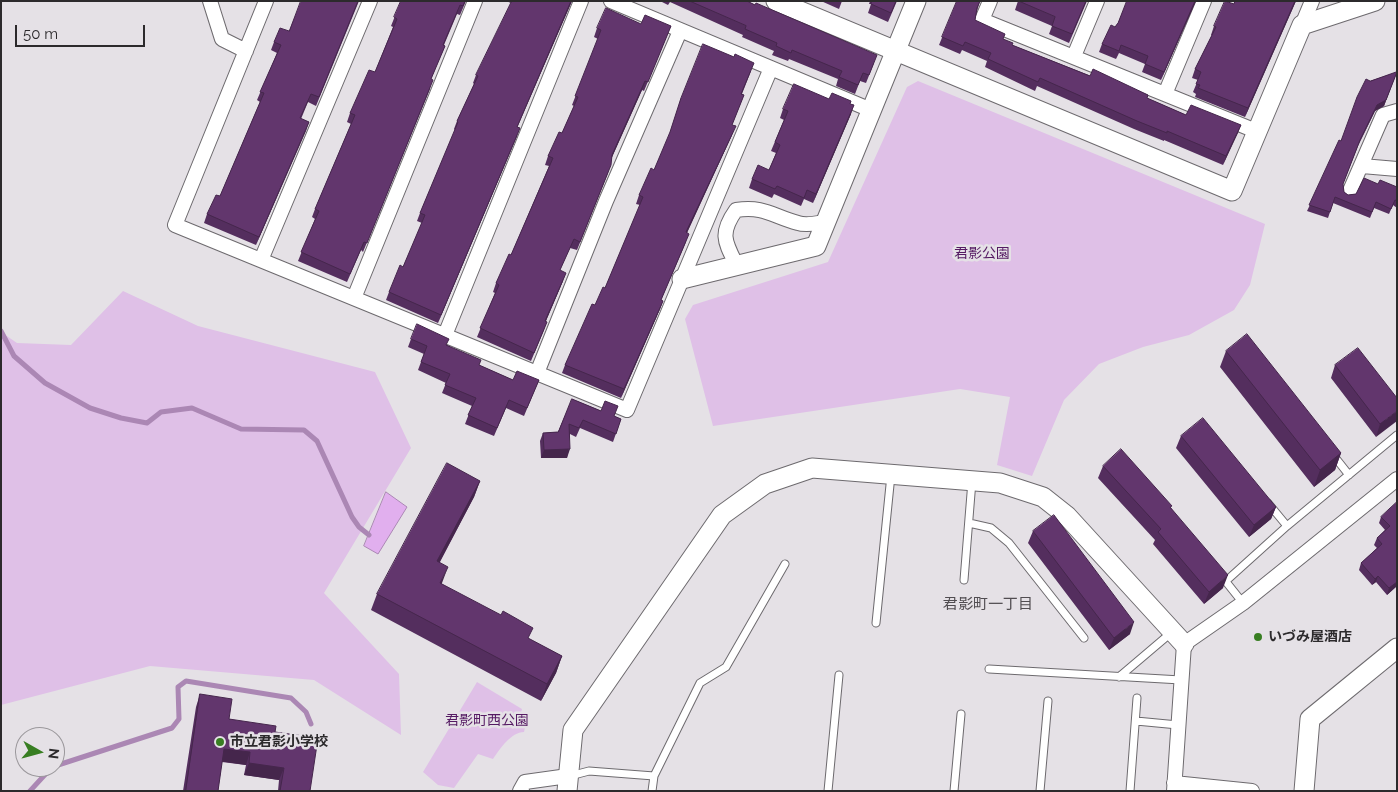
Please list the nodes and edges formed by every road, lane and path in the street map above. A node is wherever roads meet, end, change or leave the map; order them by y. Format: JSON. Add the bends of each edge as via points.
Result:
{"nodes":[{"id":1,"x":210,"y":1,"type":"edge"},
{"id":2,"x":266,"y":1,"type":"edge"},
{"id":3,"x":370,"y":1,"type":"edge"},
{"id":4,"x":475,"y":1,"type":"edge"},
{"id":5,"x":581,"y":1,"type":"edge"},
{"id":6,"x":611,"y":1,"type":"edge"},
{"id":7,"x":776,"y":1,"type":"edge"},
{"id":8,"x":916,"y":1,"type":"edge"},
{"id":9,"x":990,"y":1,"type":"edge"},
{"id":10,"x":1097,"y":1,"type":"edge"},
{"id":11,"x":1204,"y":1,"type":"edge"},
{"id":12,"x":1312,"y":1,"type":"edge"},
{"id":13,"x":1375,"y":1,"type":"edge"},
{"id":14,"x":1302,"y":25,"type":"junction"},
{"id":15,"x":680,"y":31,"type":"junction"},
{"id":16,"x":246,"y":51,"type":"junction"},
{"id":17,"x":896,"y":51,"type":"junction"},
{"id":18,"x":1074,"y":56,"type":"junction"},
{"id":19,"x":771,"y":68,"type":"junction"},
{"id":20,"x":1165,"y":94,"type":"junction"},
{"id":21,"x":871,"y":110,"type":"junction"},
{"id":22,"x":1397,"y":111,"type":"edge"},
{"id":23,"x":1256,"y":131,"type":"junction"},
{"id":24,"x":1362,"y":166,"type":"junction"},
{"id":25,"x":1397,"y":169,"type":"edge"},
{"id":26,"x":1349,"y":192,"type":"dead end"},
{"id":27,"x":826,"y":222,"type":"junction"},
{"id":28,"x":261,"y":260,"type":"junction"},
{"id":29,"x":737,"y":266,"type":"junction"},
{"id":30,"x":682,"y":279,"type":"junction"},
{"id":31,"x":354,"y":298,"type":"junction"},
{"id":32,"x":445,"y":335,"type":"junction"},
{"id":33,"x":537,"y":373,"type":"junction"},
{"id":34,"x":1397,"y":435,"type":"edge"},
{"id":35,"x":1330,"y":451,"type":"edge"},
{"id":36,"x":891,"y":475,"type":"junction"},
{"id":37,"x":1349,"y":475,"type":"junction"},
{"id":38,"x":1397,"y":479,"type":"edge"},
{"id":39,"x":972,"y":481,"type":"junction"},
{"id":40,"x":1263,"y":497,"type":"edge"},
{"id":41,"x":969,"y":523,"type":"junction"},
{"id":42,"x":1287,"y":526,"type":"junction"},
{"id":43,"x":785,"y":564,"type":"dead end"},
{"id":44,"x":1218,"y":571,"type":"edge"},
{"id":45,"x":964,"y":580,"type":"dead end"},
{"id":46,"x":1226,"y":581,"type":"junction"},
{"id":47,"x":1243,"y":602,"type":"junction"},
{"id":48,"x":876,"y":623,"type":"dead end"},
{"id":49,"x":1084,"y":638,"type":"dead end"},
{"id":50,"x":1178,"y":638,"type":"junction"},
{"id":51,"x":1397,"y":648,"type":"edge"},
{"id":52,"x":989,"y":669,"type":"dead end"},
{"id":53,"x":839,"y":675,"type":"dead end"},
{"id":54,"x":1119,"y":677,"type":"junction"},
{"id":55,"x":1181,"y":680,"type":"junction"},
{"id":56,"x":1137,"y":698,"type":"dead end"},
{"id":57,"x":1048,"y":701,"type":"dead end"},
{"id":58,"x":961,"y":714,"type":"dead end"},
{"id":59,"x":1136,"y":721,"type":"junction"},
{"id":60,"x":1178,"y":724,"type":"junction"},
{"id":61,"x":654,"y":776,"type":"junction"},
{"id":62,"x":568,"y":784,"type":"edge"},
{"id":63,"x":1174,"y":787,"type":"edge"},
{"id":64,"x":520,"y":791,"type":"edge"},
{"id":65,"x":652,"y":791,"type":"edge"},
{"id":66,"x":828,"y":791,"type":"edge"},
{"id":67,"x":954,"y":791,"type":"edge"},
{"id":68,"x":1040,"y":791,"type":"edge"},
{"id":69,"x":1130,"y":791,"type":"edge"},
{"id":70,"x":1252,"y":791,"type":"edge"},
{"id":71,"x":1304,"y":791,"type":"edge"}],
"edges":[{"from":1,"to":16,"type":"street","via":[[222,40]]},
{"from":2,"to":16,"type":"street"},
{"from":3,"to":28,"type":"street"},
{"from":4,"to":31,"type":"street"},
{"from":5,"to":32,"type":"street"},
{"from":6,"to":15,"type":"street"},
{"from":7,"to":17,"type":"street"},
{"from":8,"to":17,"type":"street"},
{"from":9,"to":18,"type":"street","via":[[982,20]]},
{"from":10,"to":18,"type":"street"},
{"from":11,"to":20,"type":"street"},
{"from":12,"to":14,"type":"street"},
{"from":13,"to":14,"type":"street"},
{"from":14,"to":23,"type":"street"},
{"from":15,"to":19,"type":"street"},
{"from":15,"to":33,"type":"street"},
{"from":16,"to":28,"type":"street","via":[[175,225]]},
{"from":17,"to":21,"type":"street"},
{"from":17,"to":23,"type":"street","via":[[1232,191]]},
{"from":18,"to":20,"type":"street"},
{"from":19,"to":21,"type":"street"},
{"from":19,"to":30,"type":"street"},
{"from":20,"to":23,"type":"street"},
{"from":21,"to":27,"type":"street"},
{"from":22,"to":24,"type":"street","via":[[1383,115]]},
{"from":24,"to":25,"type":"street"},
{"from":24,"to":26,"type":"street"},
{"from":27,"to":29,"type":"street","via":[[816,246]]},
{"from":27,"to":29,"type":"street","via":[[800,224],[771,212],[750,208],[736,210],[726,224],[725,243]]},
{"from":28,"to":31,"type":"street"},
{"from":29,"to":30,"type":"street"},
{"from":30,"to":33,"type":"street","via":[[627,410]]},
{"from":31,"to":32,"type":"street"},
{"from":32,"to":33,"type":"street"},
{"from":34,"to":37,"type":"lane"},
{"from":35,"to":37,"type":"lane"},
{"from":36,"to":39,"type":"street"},
{"from":36,"to":48,"type":"lane"},
{"from":36,"to":62,"type":"street","via":[[812,468],[765,484],[722,515],[573,730]]},
{"from":37,"to":42,"type":"lane"},
{"from":38,"to":47,"type":"street"},
{"from":39,"to":41,"type":"lane"},
{"from":39,"to":50,"type":"street","via":[[1000,483],[1043,497],[1067,516]]},
{"from":40,"to":42,"type":"lane"},
{"from":41,"to":45,"type":"lane"},
{"from":41,"to":49,"type":"lane","via":[[991,528],[1009,543]]},
{"from":42,"to":46,"type":"lane"},
{"from":43,"to":61,"type":"lane","via":[[726,667],[700,683]]},
{"from":44,"to":46,"type":"lane"},
{"from":46,"to":47,"type":"lane"},
{"from":47,"to":50,"type":"street"},
{"from":50,"to":54,"type":"lane"},
{"from":50,"to":55,"type":"street"},
{"from":51,"to":71,"type":"street","via":[[1310,719]]},
{"from":52,"to":54,"type":"lane"},
{"from":53,"to":66,"type":"lane"},
{"from":54,"to":55,"type":"lane"},
{"from":55,"to":60,"type":"street"},
{"from":56,"to":59,"type":"lane"},
{"from":57,"to":68,"type":"lane"},
{"from":58,"to":67,"type":"lane"},
{"from":59,"to":60,"type":"lane"},
{"from":59,"to":69,"type":"lane"},
{"from":60,"to":63,"type":"street"},
{"from":61,"to":62,"type":"lane","via":[[589,771]]},
{"from":61,"to":65,"type":"lane"},
{"from":62,"to":64,"type":"street","via":[[525,782]]},
{"from":63,"to":70,"type":"street"}]}
